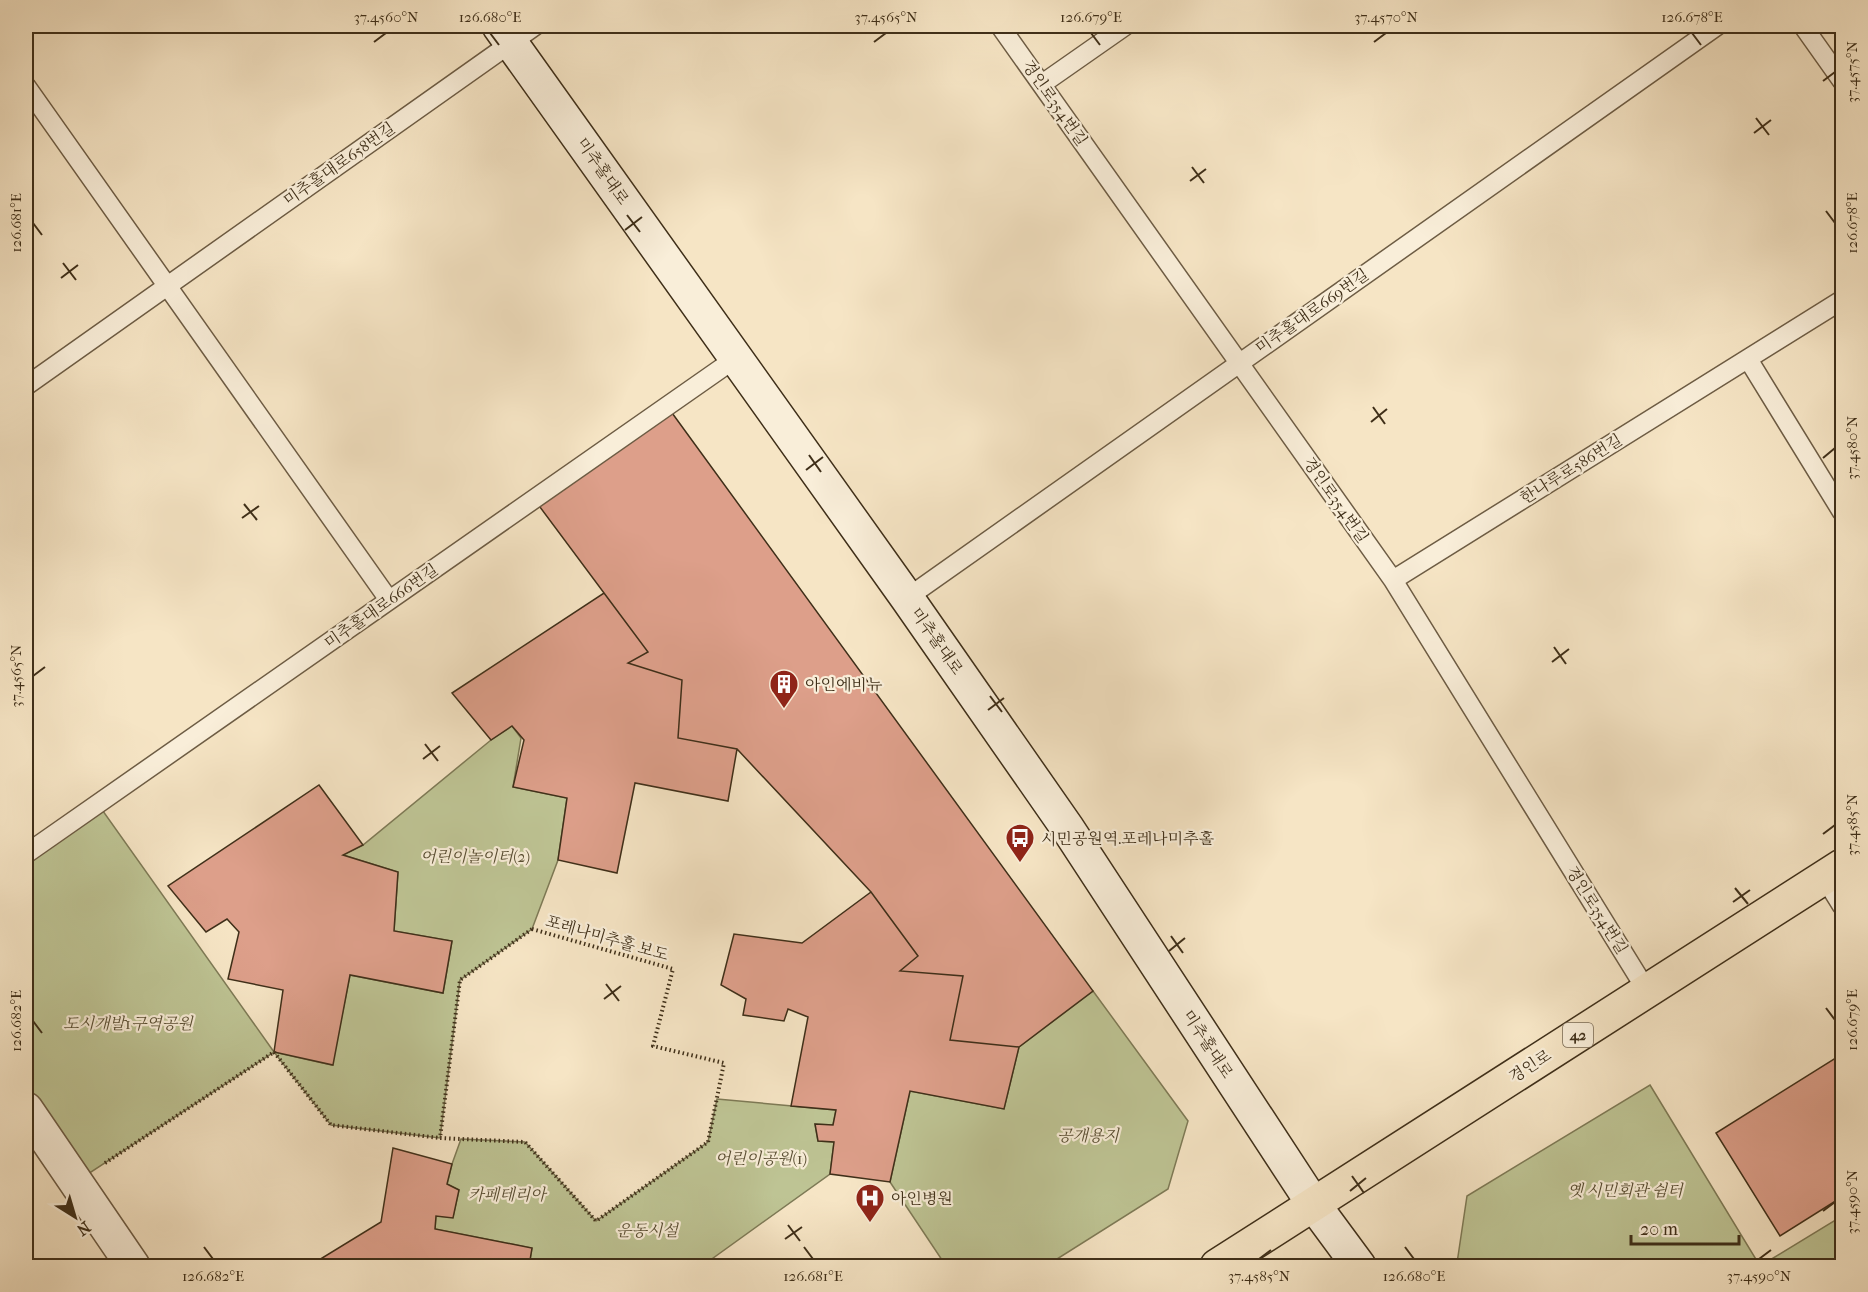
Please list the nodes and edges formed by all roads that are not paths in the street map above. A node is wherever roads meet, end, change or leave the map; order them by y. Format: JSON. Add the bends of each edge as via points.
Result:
{"nodes":[{"id":1,"x":1000,"y":26,"type":"edge"},
{"id":2,"x":1125,"y":26,"type":"edge"},
{"id":3,"x":1717,"y":26,"type":"edge"},
{"id":4,"x":1803,"y":26,"type":"edge"},
{"id":5,"x":515,"y":31,"type":"edge"},
{"id":6,"x":1842,"y":81,"type":"edge"},
{"id":7,"x":1042,"y":84,"type":"junction"},
{"id":8,"x":26,"y":86,"type":"edge"},
{"id":9,"x":168,"y":287,"type":"junction"},
{"id":10,"x":1842,"y":300,"type":"edge"},
{"id":11,"x":736,"y":358,"type":"junction"},
{"id":12,"x":1748,"y":358,"type":"junction"},
{"id":13,"x":1239,"y":363,"type":"junction"},
{"id":14,"x":26,"y":386,"type":"edge"},
{"id":15,"x":1842,"y":512,"type":"edge"},
{"id":16,"x":1393,"y":580,"type":"junction"},
{"id":17,"x":907,"y":598,"type":"junction"},
{"id":18,"x":389,"y":600,"type":"junction"},
{"id":19,"x":26,"y":854,"type":"edge"},
{"id":20,"x":1833,"y":872,"type":"edge"},
{"id":21,"x":1842,"y":906,"type":"edge"},
{"id":22,"x":1647,"y":991,"type":"junction"},
{"id":23,"x":26,"y":1109,"type":"edge"},
{"id":24,"x":1314,"y":1205,"type":"junction"},
{"id":25,"x":134,"y":1266,"type":"edge"},
{"id":26,"x":1217,"y":1266,"type":"edge"},
{"id":27,"x":1359,"y":1266,"type":"edge"}],
"edges":[{"from":1,"to":7,"type":"lane","name":"경인로354번길"},
{"from":2,"to":7,"type":"lane"},
{"from":3,"to":13,"type":"lane","name":"미추홀대로669번길"},
{"from":4,"to":6,"type":"lane"},
{"from":5,"to":9,"type":"lane","name":"미추홀대로658번길"},
{"from":5,"to":11,"type":"main road","name":"미추홀대로"},
{"from":7,"to":13,"type":"lane","name":"경인로354번길"},
{"from":8,"to":9,"type":"lane"},
{"from":9,"to":14,"type":"lane","name":"미추홀대로658번길"},
{"from":9,"to":18,"type":"lane"},
{"from":10,"to":12,"type":"lane","name":"한나루로586번길"},
{"from":11,"to":17,"type":"main road","name":"미추홀대로"},
{"from":11,"to":18,"type":"lane","name":"미추홀대로666번길"},
{"from":12,"to":15,"type":"lane"},
{"from":12,"to":16,"type":"lane","name":"한나루로586번길"},
{"from":13,"to":16,"type":"lane","name":"경인로354번길"},
{"from":13,"to":17,"type":"lane","name":"미추홀대로669번길"},
{"from":16,"to":22,"type":"lane","name":"경인로354번길"},
{"from":17,"to":24,"type":"main road","name":"미추홀대로","via":[[1068,829]]},
{"from":18,"to":19,"type":"lane","name":"미추홀대로666번길"},
{"from":20,"to":21,"type":"lane"},
{"from":20,"to":22,"type":"main road","name":"경인로","number":"42"},
{"from":22,"to":24,"type":"main road","name":"경인로","number":"42"},
{"from":23,"to":25,"type":"main road"},
{"from":24,"to":26,"type":"main road","name":"경인로","number":"42"},
{"from":24,"to":27,"type":"main road","name":"미추홀대로"}]}
